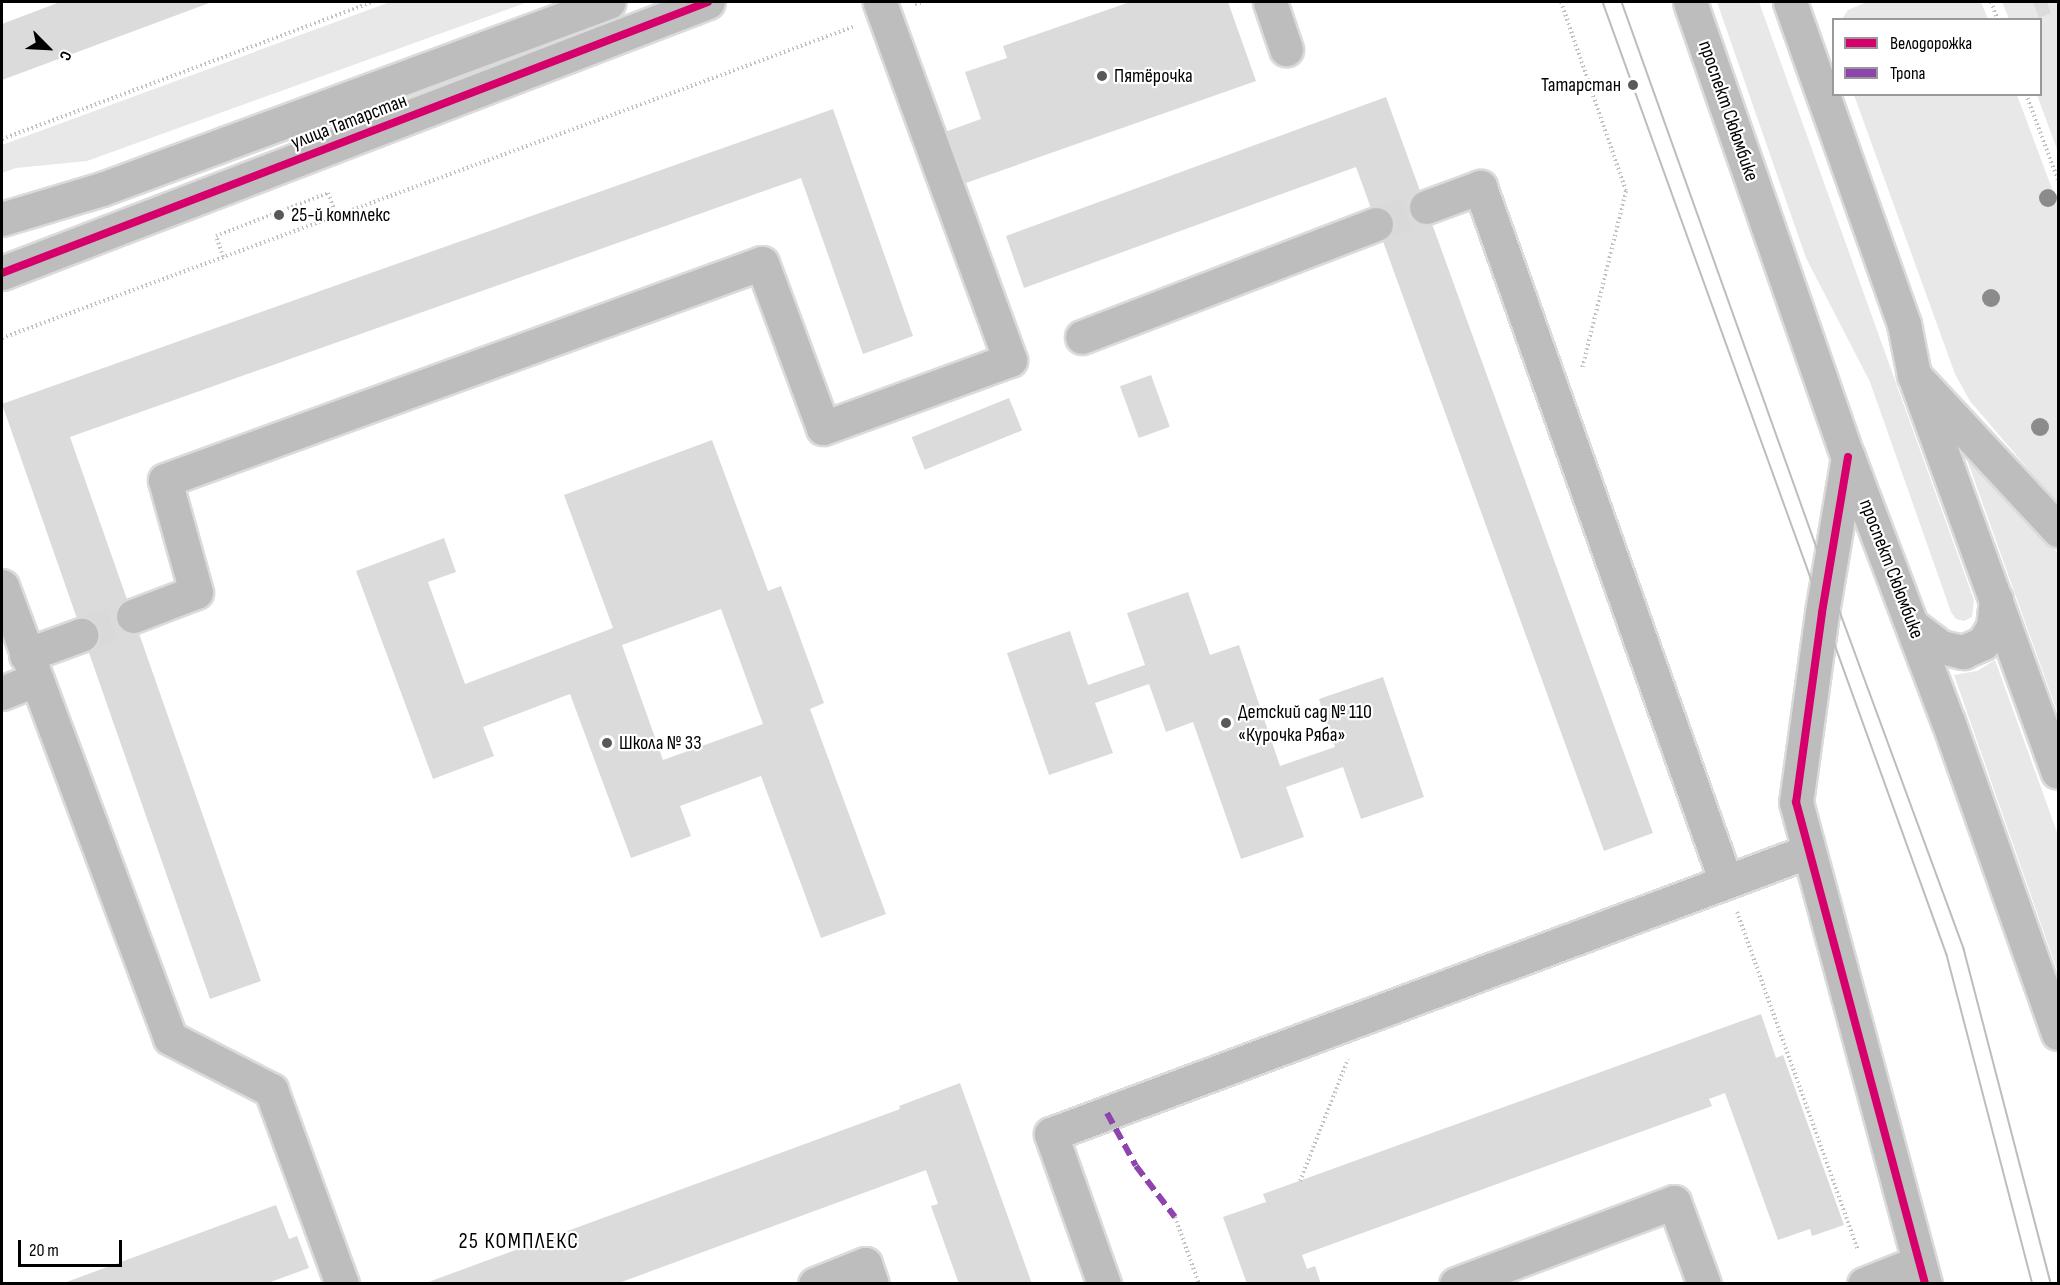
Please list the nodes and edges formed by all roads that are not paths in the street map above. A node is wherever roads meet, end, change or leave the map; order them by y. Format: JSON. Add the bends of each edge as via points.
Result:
{"nodes":[{"id":1,"x":609,"y":2,"type":"edge"},
{"id":2,"x":708,"y":2,"type":"edge"},
{"id":3,"x":1270,"y":2,"type":"edge"},
{"id":4,"x":1690,"y":2,"type":"edge"},
{"id":5,"x":1790,"y":2,"type":"edge"},
{"id":6,"x":883,"y":8,"type":"edge"},
{"id":7,"x":1286,"y":49,"type":"dead end"},
{"id":8,"x":1426,"y":207,"type":"tunnel mouth"},
{"id":9,"x":2,"y":219,"type":"edge"},
{"id":10,"x":1376,"y":224,"type":"tunnel mouth"},
{"id":11,"x":2,"y":273,"type":"edge"},
{"id":12,"x":1082,"y":337,"type":"dead end"},
{"id":13,"x":1914,"y":375,"type":"junction"},
{"id":14,"x":1848,"y":457,"type":"junction"},
{"id":15,"x":2058,"y":530,"type":"edge"},
{"id":16,"x":2,"y":585,"type":"edge"},
{"id":17,"x":1996,"y":599,"type":"junction"},
{"id":18,"x":133,"y":616,"type":"tunnel mouth"},
{"id":19,"x":1913,"y":626,"type":"junction"},
{"id":20,"x":81,"y":635,"type":"tunnel mouth"},
{"id":21,"x":31,"y":668,"type":"junction"},
{"id":22,"x":2,"y":693,"type":"edge"},
{"id":23,"x":2058,"y":772,"type":"edge"},
{"id":24,"x":1809,"y":851,"type":"junction"},
{"id":25,"x":1726,"y":882,"type":"junction"},
{"id":26,"x":2058,"y":1033,"type":"edge"},
{"id":27,"x":1922,"y":1273,"type":"edge"},
{"id":28,"x":1867,"y":1283,"type":"edge"},
{"id":29,"x":342,"y":1284,"type":"edge"},
{"id":30,"x":816,"y":1284,"type":"edge"},
{"id":31,"x":872,"y":1284,"type":"edge"},
{"id":32,"x":1104,"y":1284,"type":"edge"},
{"id":33,"x":1456,"y":1284,"type":"edge"},
{"id":34,"x":1704,"y":1284,"type":"edge"}],
"edges":[{"from":1,"to":9,"type":"street","name":"улица Татарстан","via":[[102,189]]},
{"from":2,"to":11,"type":"street","name":"улица Татарстан"},
{"from":3,"to":7,"type":"street"},
{"from":4,"to":14,"type":"street","name":"проспект Сююмбике"},
{"from":5,"to":13,"type":"street","via":[[1904,324]]},
{"from":6,"to":18,"type":"street","via":[[1010,360],[823,429],[762,263],[165,480],[196,592]]},
{"from":8,"to":25,"type":"street","via":[[1480,187]]},
{"from":10,"to":12,"type":"street"},
{"from":13,"to":15,"type":"street"},
{"from":13,"to":17,"type":"street"},
{"from":14,"to":19,"type":"street","name":"проспект Сююмбике"},
{"from":14,"to":24,"type":"street","via":[[1796,802]]},
{"from":16,"to":21,"type":"street"},
{"from":17,"to":19,"type":"street","via":[[1993,627],[1983,643],[1963,652],[1941,647]]},
{"from":17,"to":23,"type":"street"},
{"from":19,"to":26,"type":"street","name":"проспект Сююмбике"},
{"from":20,"to":21,"type":"street"},
{"from":21,"to":22,"type":"street"},
{"from":21,"to":29,"type":"street","via":[[170,1038],[272,1090]]},
{"from":24,"to":25,"type":"street"},
{"from":24,"to":27,"type":"street"},
{"from":25,"to":32,"type":"street","via":[[1051,1134]]},
{"from":27,"to":28,"type":"street"},
{"from":30,"to":31,"type":"street","via":[[865,1264]]},
{"from":33,"to":34,"type":"street","via":[[1674,1202]]}]}
